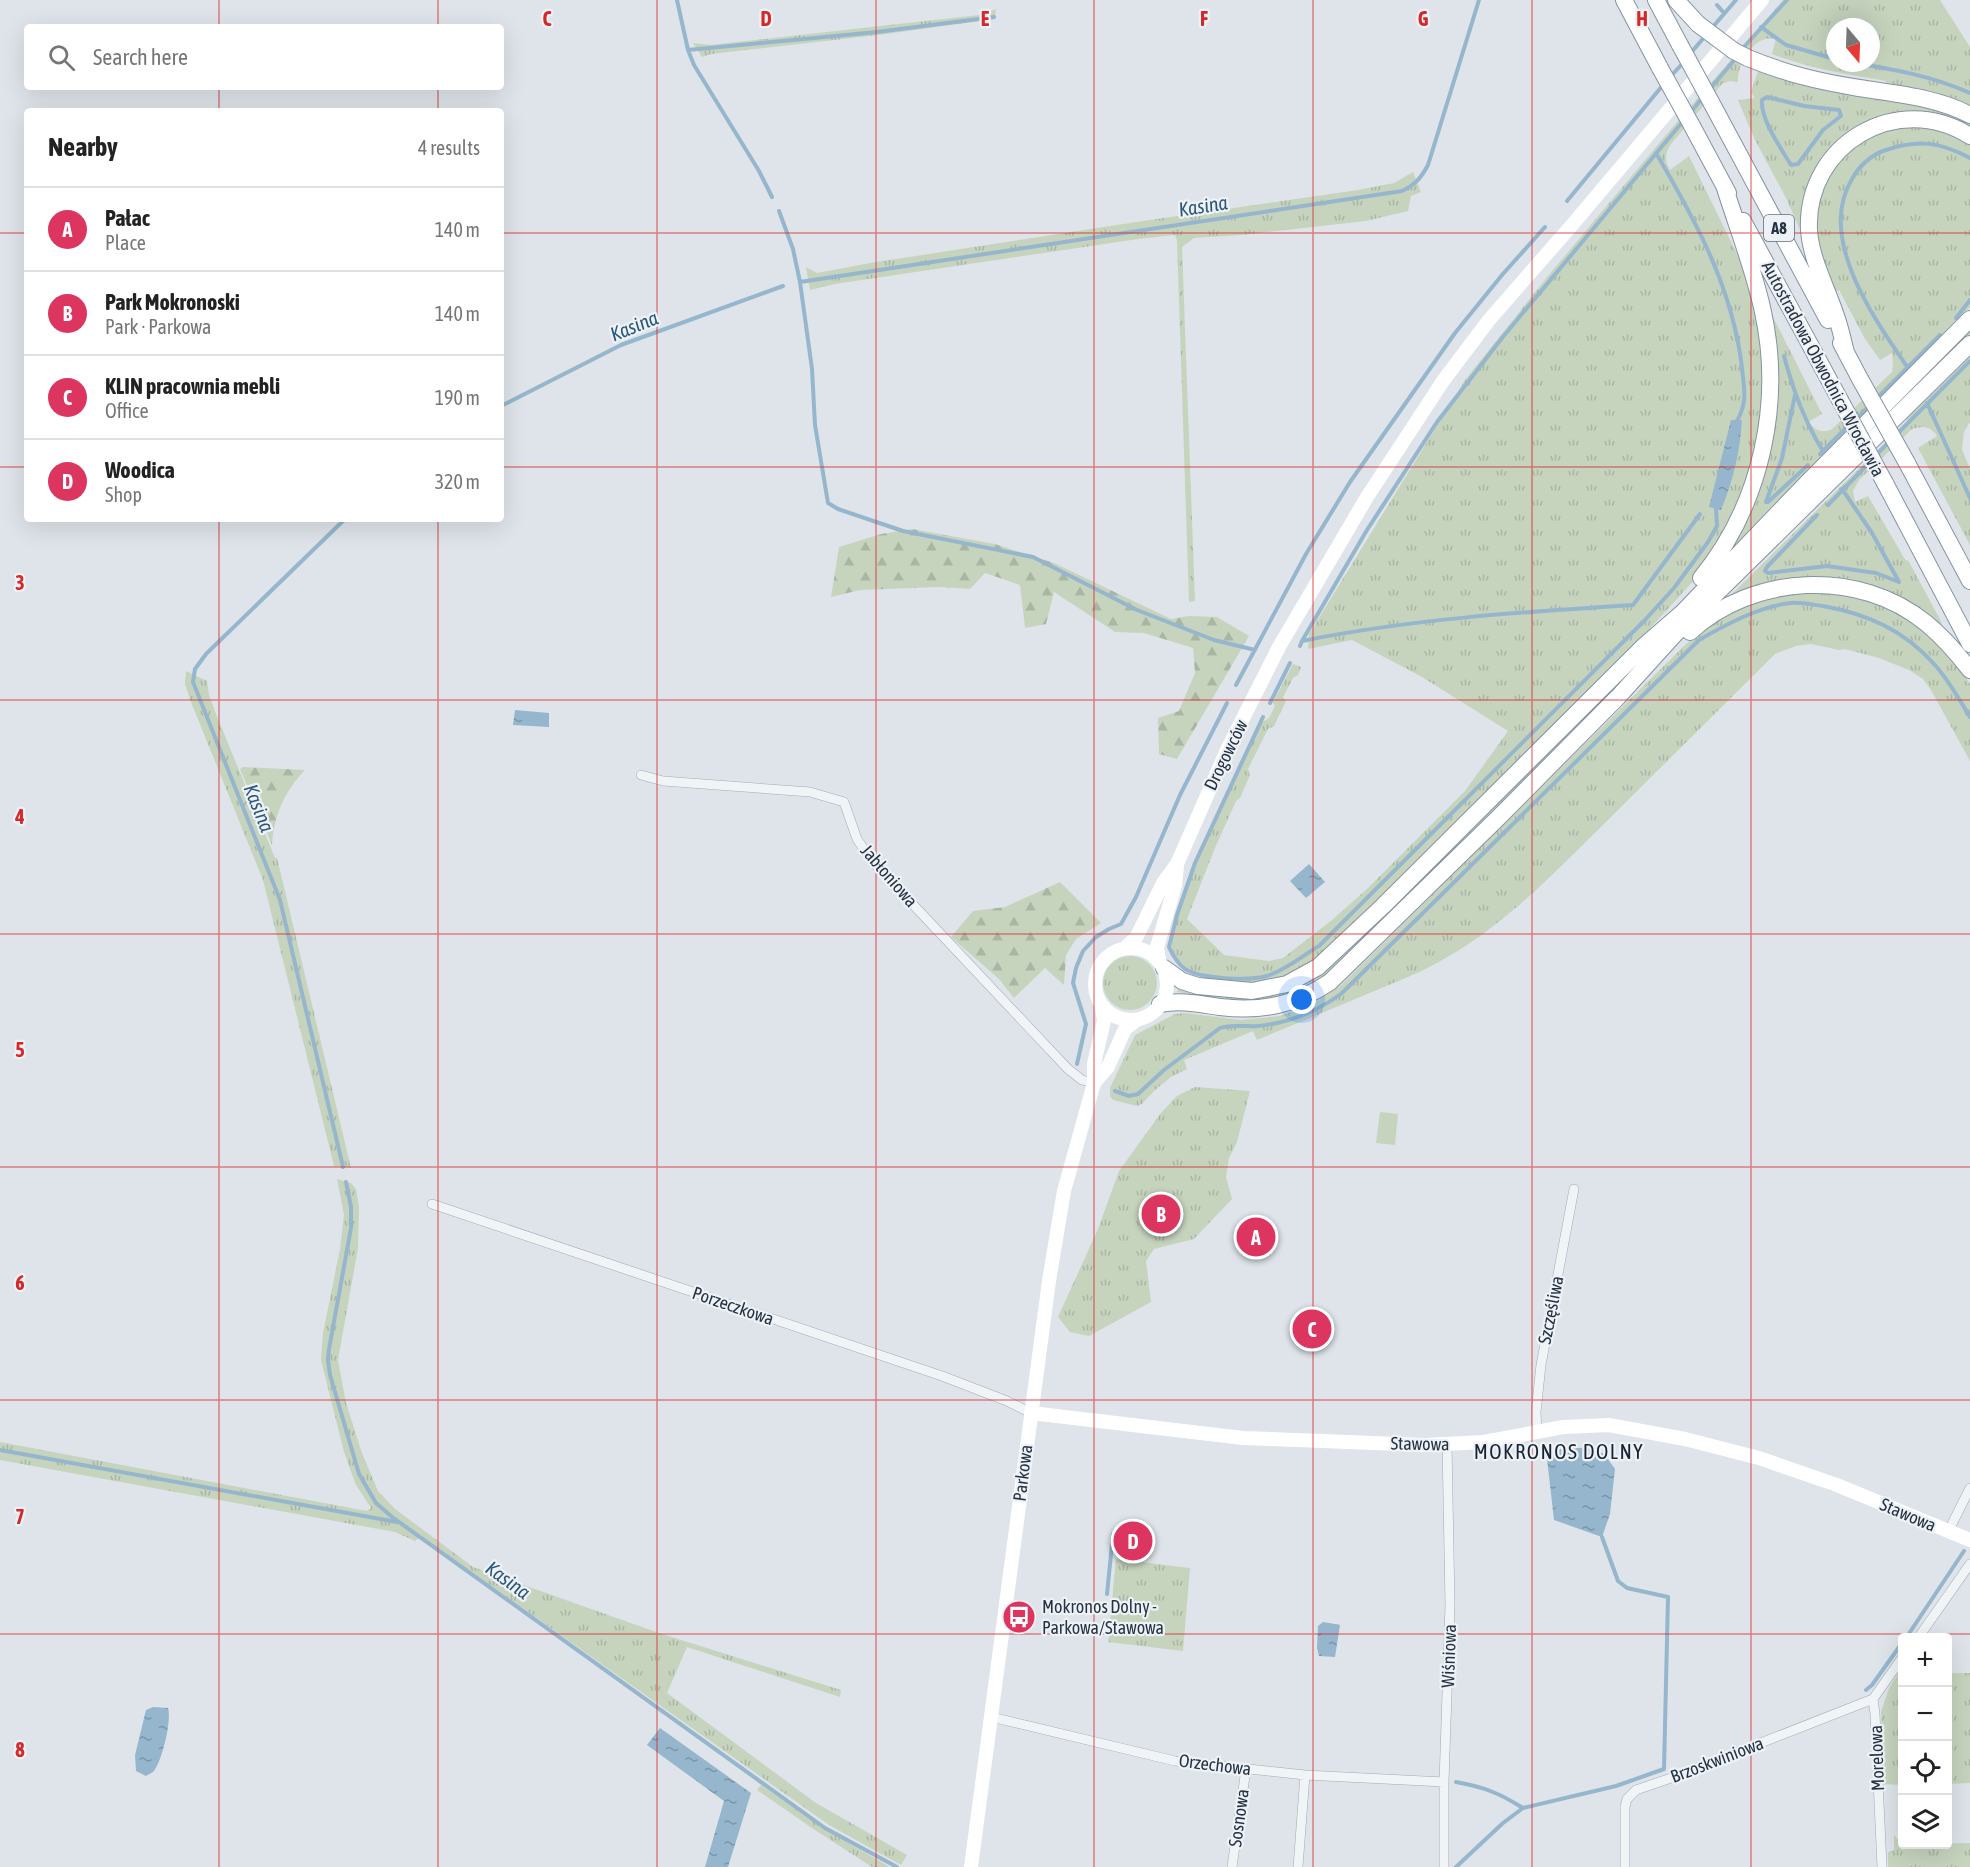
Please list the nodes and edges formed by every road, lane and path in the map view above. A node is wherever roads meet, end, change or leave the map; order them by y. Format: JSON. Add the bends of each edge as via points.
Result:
{"nodes":[{"id":1,"x":1624,"y":0,"type":"edge"},
{"id":2,"x":1656,"y":0,"type":"edge"},
{"id":3,"x":1676,"y":0,"type":"edge"},
{"id":4,"x":1762,"y":0,"type":"edge"},
{"id":5,"x":1970,"y":115,"type":"edge"},
{"id":6,"x":1970,"y":136,"type":"edge"},
{"id":7,"x":1724,"y":185,"type":"junction"},
{"id":8,"x":1970,"y":319,"type":"edge"},
{"id":9,"x":1970,"y":344,"type":"edge"},
{"id":10,"x":1846,"y":353,"type":"junction"},
{"id":11,"x":1970,"y":581,"type":"edge"},
{"id":12,"x":1970,"y":644,"type":"edge"},
{"id":13,"x":1644,"y":645,"type":"junction"},
{"id":14,"x":1970,"y":670,"type":"edge"},
{"id":15,"x":1618,"y":697,"type":"junction"},
{"id":16,"x":641,"y":775,"type":"dead end"},
{"id":17,"x":1177,"y":864,"type":"junction"},
{"id":18,"x":1125,"y":948,"type":"junction"},
{"id":19,"x":1162,"y":964,"type":"junction"},
{"id":20,"x":1160,"y":1004,"type":"junction"},
{"id":21,"x":1102,"y":1008,"type":"junction"},
{"id":22,"x":1137,"y":1020,"type":"junction"},
{"id":23,"x":1094,"y":1083,"type":"junction"},
{"id":24,"x":1574,"y":1188,"type":"dead end"},
{"id":25,"x":432,"y":1204,"type":"dead end"},
{"id":26,"x":1031,"y":1413,"type":"junction"},
{"id":27,"x":1537,"y":1433,"type":"junction"},
{"id":28,"x":1448,"y":1444,"type":"junction"},
{"id":29,"x":1970,"y":1488,"type":"edge"},
{"id":30,"x":1947,"y":1532,"type":"junction"},
{"id":31,"x":1970,"y":1540,"type":"edge"},
{"id":32,"x":1970,"y":1564,"type":"edge"},
{"id":33,"x":1922,"y":1633,"type":"edge"},
{"id":34,"x":1898,"y":1664,"type":"edge"},
{"id":35,"x":1873,"y":1699,"type":"junction"},
{"id":36,"x":991,"y":1717,"type":"junction"},
{"id":37,"x":1246,"y":1769,"type":"junction"},
{"id":38,"x":1305,"y":1775,"type":"junction"},
{"id":39,"x":1444,"y":1782,"type":"junction"},
{"id":40,"x":971,"y":1867,"type":"edge"},
{"id":41,"x":1232,"y":1867,"type":"edge"},
{"id":42,"x":1298,"y":1867,"type":"edge"},
{"id":43,"x":1444,"y":1867,"type":"edge"},
{"id":44,"x":1625,"y":1867,"type":"edge"},
{"id":45,"x":1882,"y":1867,"type":"edge"}],
"edges":[{"from":1,"to":7,"type":"highway","name":"Autostradowa Obwodnica Wrocławia","number":"A8","bridge":true},
{"from":2,"to":10,"type":"highway","name":"Autostradowa Obwodnica Wrocławia","number":"A8","bridge":true},
{"from":3,"to":5,"type":"highway","bridge":true,"via":[[1698,24],[1748,58],[1792,75],[1928,99]]},
{"from":4,"to":17,"type":"main road","name":"Drogowców","via":[[1489,320],[1443,381],[1367,497],[1279,647],[1227,750]]},
{"from":6,"to":10,"type":"highway","via":[[1931,120],[1886,122],[1855,137],[1823,171],[1812,198],[1809,231]]},
{"from":7,"to":12,"type":"highway","name":"Autostradowa Obwodnica Wrocławia","number":"A8","bridge":true},
{"from":7,"to":13,"type":"highway","via":[[1763,310],[1771,373],[1766,435],[1752,489],[1725,545]]},
{"from":8,"to":13,"type":"highway","via":[[1683,612]]},
{"from":9,"to":15,"type":"highway","via":[[1683,626]]},
{"from":10,"to":11,"type":"highway","name":"Autostradowa Obwodnica Wrocławia","number":"A8","bridge":true},
{"from":13,"to":19,"type":"highway","via":[[1318,967],[1287,984],[1252,991],[1198,986],[1182,981]]},
{"from":14,"to":15,"type":"highway","via":[[1926,623],[1894,603],[1844,588],[1796,585],[1759,593],[1721,610],[1695,627]]},
{"from":15,"to":20,"type":"highway","via":[[1324,986],[1291,1003],[1264,1008],[1177,1001]]},
{"from":16,"to":23,"type":"street","name":"Jabłoniowa","via":[[663,781],[810,792],[844,802],[857,839],[872,861],[1068,1069],[1082,1080]]},
{"from":17,"to":18,"type":"main road","name":"Drogowców","via":[[1163,882],[1136,938]]},
{"from":17,"to":19,"type":"main road","name":"Drogowców","via":[[1175,886],[1157,946]]},
{"from":18,"to":19,"type":"main road","via":[[1148,950]]},
{"from":18,"to":21,"type":"main road","via":[[1099,965],[1094,992]]},
{"from":19,"to":20,"type":"main road","via":[[1168,981]]},
{"from":20,"to":22,"type":"main road"},
{"from":21,"to":22,"type":"main road","via":[[1120,1019]]},
{"from":21,"to":23,"type":"main road","name":"Parkowa","via":[[1104,1021]]},
{"from":22,"to":23,"type":"main road","name":"Parkowa","via":[[1125,1029],[1108,1067]]},
{"from":23,"to":26,"type":"main road","name":"Parkowa","via":[[1064,1191]]},
{"from":24,"to":27,"type":"street","name":"Szczęśliwa","via":[[1541,1365]]},
{"from":25,"to":26,"type":"street","name":"Porzeczkowa","via":[[920,1368]]},
{"from":26,"to":28,"type":"main road","name":"Stawowa","via":[[1243,1438]]},
{"from":26,"to":36,"type":"main road","name":"Parkowa"},
{"from":27,"to":28,"type":"main road","name":"Stawowa"},
{"from":27,"to":30,"type":"main road","name":"Stawowa","via":[[1609,1425],[1730,1450],[1837,1485]]},
{"from":28,"to":39,"type":"street","name":"Wiśniowa","via":[[1450,1605]]},
{"from":29,"to":30,"type":"street"},
{"from":30,"to":31,"type":"main road","name":"Stawowa"},
{"from":32,"to":33,"type":"street"},
{"from":34,"to":35,"type":"street","name":"Morelowa"},
{"from":35,"to":44,"type":"street","name":"Brzoskwiniowa","via":[[1636,1790],[1625,1807]]},
{"from":35,"to":45,"type":"street","name":"Morelowa"},
{"from":36,"to":37,"type":"street","name":"Orzechowa","via":[[1164,1759]]},
{"from":36,"to":40,"type":"main road","name":"Parkowa"},
{"from":37,"to":38,"type":"street","name":"Orzechowa"},
{"from":37,"to":41,"type":"street","name":"Sosnowa"},
{"from":38,"to":39,"type":"street","name":"Orzechowa"},
{"from":38,"to":42,"type":"street"},
{"from":39,"to":43,"type":"street","name":"Wiśniowa"}]}
